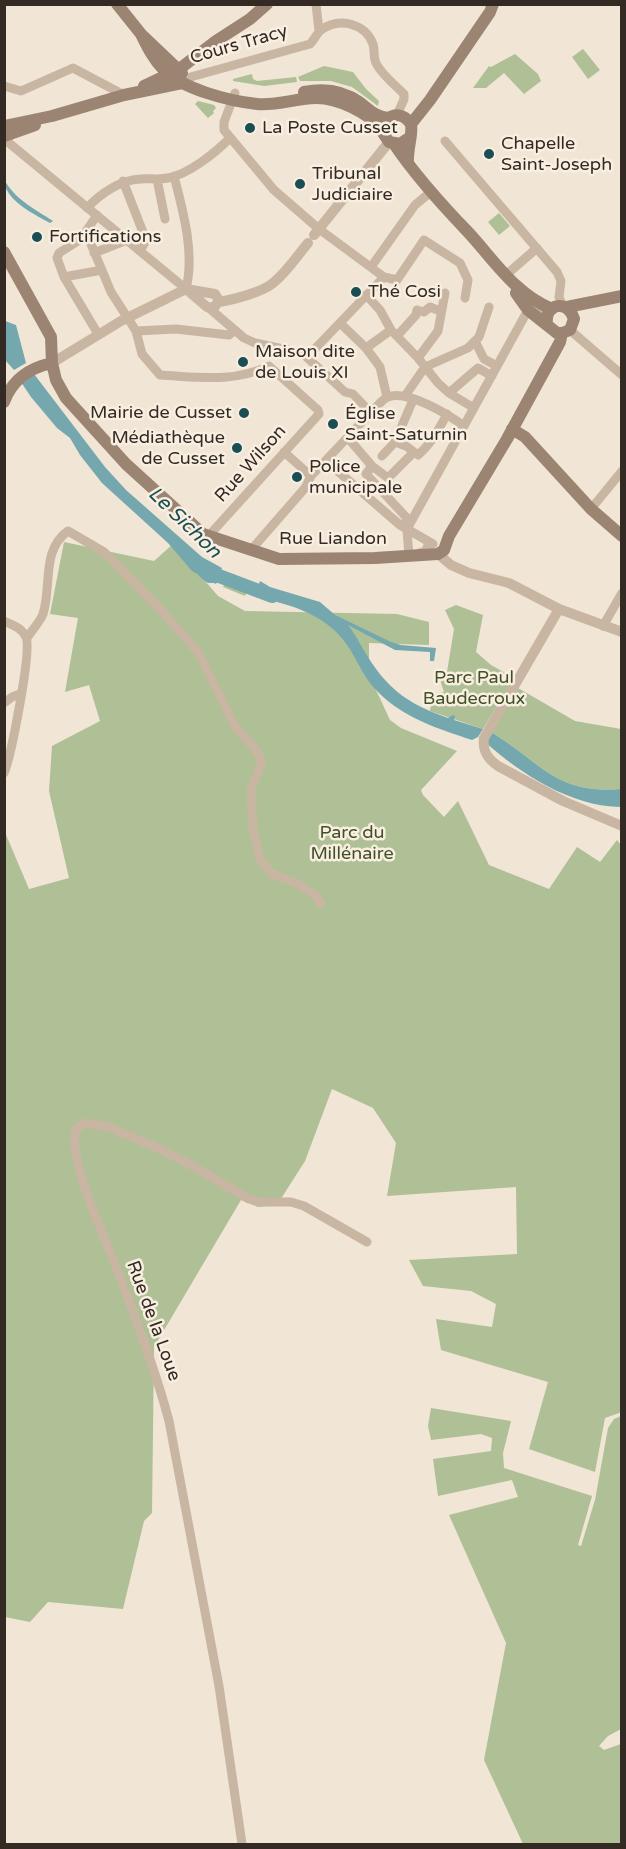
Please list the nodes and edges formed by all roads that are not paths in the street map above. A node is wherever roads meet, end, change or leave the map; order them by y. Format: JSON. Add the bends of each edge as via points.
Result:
{"nodes":[{"id":1,"x":117,"y":4,"type":"edge"},
{"id":2,"x":267,"y":4,"type":"edge"},
{"id":3,"x":316,"y":4,"type":"edge"},
{"id":4,"x":493,"y":4,"type":"edge"},
{"id":5,"x":319,"y":31,"type":"junction"},
{"id":6,"x":141,"y":34,"type":"junction"},
{"id":7,"x":155,"y":60,"type":"junction"},
{"id":8,"x":179,"y":76,"type":"junction"},
{"id":9,"x":156,"y":85,"type":"junction"},
{"id":10,"x":4,"y":86,"type":"edge"},
{"id":11,"x":124,"y":95,"type":"junction"},
{"id":12,"x":233,"y":100,"type":"junction"},
{"id":13,"x":389,"y":120,"type":"junction"},
{"id":14,"x":411,"y":124,"type":"junction"},
{"id":15,"x":5,"y":131,"type":"edge"},
{"id":16,"x":230,"y":138,"type":"junction"},
{"id":17,"x":409,"y":138,"type":"junction"},
{"id":18,"x":446,"y":141,"type":"dead end"},
{"id":19,"x":392,"y":143,"type":"junction"},
{"id":20,"x":408,"y":163,"type":"junction"},
{"id":21,"x":174,"y":176,"type":"junction"},
{"id":22,"x":157,"y":179,"type":"junction"},
{"id":23,"x":123,"y":182,"type":"junction"},
{"id":24,"x":432,"y":190,"type":"junction"},
{"id":25,"x":87,"y":208,"type":"junction"},
{"id":26,"x":97,"y":215,"type":"junction"},
{"id":27,"x":165,"y":219,"type":"dead end"},
{"id":28,"x":86,"y":232,"type":"junction"},
{"id":29,"x":314,"y":236,"type":"junction"},
{"id":30,"x":127,"y":240,"type":"junction"},
{"id":31,"x":537,"y":248,"type":"junction"},
{"id":32,"x":140,"y":251,"type":"junction"},
{"id":33,"x":4,"y":252,"type":"edge"},
{"id":34,"x":94,"y":253,"type":"junction"},
{"id":35,"x":371,"y":267,"type":"junction"},
{"id":36,"x":102,"y":270,"type":"junction"},
{"id":37,"x":506,"y":275,"type":"junction"},
{"id":38,"x":64,"y":277,"type":"junction"},
{"id":39,"x":384,"y":278,"type":"junction"},
{"id":40,"x":186,"y":289,"type":"junction"},
{"id":41,"x":445,"y":293,"type":"dead end"},
{"id":42,"x":366,"y":295,"type":"junction"},
{"id":43,"x":621,"y":296,"type":"edge"},
{"id":44,"x":465,"y":298,"type":"dead end"},
{"id":45,"x":214,"y":301,"type":"junction"},
{"id":46,"x":489,"y":307,"type":"dead end"},
{"id":47,"x":558,"y":308,"type":"junction"},
{"id":48,"x":528,"y":310,"type":"junction"},
{"id":49,"x":440,"y":311,"type":"junction"},
{"id":50,"x":129,"y":318,"type":"junction"},
{"id":51,"x":341,"y":324,"type":"junction"},
{"id":52,"x":561,"y":327,"type":"junction"},
{"id":53,"x":235,"y":330,"type":"junction"},
{"id":54,"x":136,"y":331,"type":"junction"},
{"id":55,"x":394,"y":333,"type":"junction"},
{"id":56,"x":98,"y":334,"type":"junction"},
{"id":57,"x":474,"y":341,"type":"junction"},
{"id":58,"x":273,"y":347,"type":"junction"},
{"id":59,"x":366,"y":348,"type":"junction"},
{"id":60,"x":307,"y":357,"type":"junction"},
{"id":61,"x":55,"y":358,"type":"junction"},
{"id":62,"x":418,"y":358,"type":"junction"},
{"id":63,"x":269,"y":366,"type":"junction"},
{"id":64,"x":497,"y":366,"type":"junction"},
{"id":65,"x":425,"y":367,"type":"junction"},
{"id":66,"x":621,"y":375,"type":"edge"},
{"id":67,"x":492,"y":376,"type":"junction"},
{"id":68,"x":11,"y":380,"type":"edge"},
{"id":69,"x":449,"y":393,"type":"junction"},
{"id":70,"x":387,"y":397,"type":"junction"},
{"id":71,"x":409,"y":398,"type":"junction"},
{"id":72,"x":4,"y":402,"type":"edge"},
{"id":73,"x":474,"y":408,"type":"junction"},
{"id":74,"x":370,"y":412,"type":"junction"},
{"id":75,"x":447,"y":414,"type":"junction"},
{"id":76,"x":464,"y":426,"type":"junction"},
{"id":77,"x":512,"y":429,"type":"junction"},
{"id":78,"x":348,"y":438,"type":"junction"},
{"id":79,"x":394,"y":442,"type":"junction"},
{"id":80,"x":284,"y":453,"type":"junction"},
{"id":81,"x":382,"y":456,"type":"dead end"},
{"id":82,"x":410,"y":456,"type":"dead end"},
{"id":83,"x":326,"y":461,"type":"junction"},
{"id":84,"x":372,"y":466,"type":"junction"},
{"id":85,"x":621,"y":471,"type":"edge"},
{"id":86,"x":311,"y":477,"type":"junction"},
{"id":87,"x":591,"y":509,"type":"junction"},
{"id":88,"x":407,"y":529,"type":"junction"},
{"id":89,"x":621,"y":536,"type":"edge"},
{"id":90,"x":211,"y":537,"type":"junction"},
{"id":91,"x":434,"y":547,"type":"junction"},
{"id":92,"x":251,"y":550,"type":"junction"},
{"id":93,"x":409,"y":556,"type":"junction"},
{"id":94,"x":621,"y":593,"type":"edge"},
{"id":95,"x":559,"y":609,"type":"junction"},
{"id":96,"x":4,"y":621,"type":"edge"},
{"id":97,"x":603,"y":626,"type":"junction"},
{"id":98,"x":621,"y":632,"type":"edge"},
{"id":99,"x":27,"y":638,"type":"junction"},
{"id":100,"x":20,"y":694,"type":"junction"},
{"id":101,"x":4,"y":703,"type":"edge"},
{"id":102,"x":4,"y":773,"type":"edge"},
{"id":103,"x":621,"y":826,"type":"edge"},
{"id":104,"x":321,"y":904,"type":"dead end"},
{"id":105,"x":367,"y":1242,"type":"dead end"},
{"id":106,"x":242,"y":1845,"type":"edge"}],
"edges":[{"from":1,"to":6,"type":"main road"},
{"from":2,"to":8,"type":"main road","via":[[216,41]]},
{"from":3,"to":5,"type":"street"},
{"from":4,"to":14,"type":"main road"},
{"from":5,"to":8,"type":"street","name":"Cours Tracy","via":[[310,44]]},
{"from":5,"to":13,"type":"street","name":"Cours Tracy","via":[[344,22],[368,35],[376,63],[404,94]]},
{"from":6,"to":7,"type":"main road"},
{"from":6,"to":8,"type":"main road"},
{"from":7,"to":8,"type":"main road"},
{"from":7,"to":9,"type":"main road"},
{"from":8,"to":9,"type":"main road"},
{"from":8,"to":12,"type":"main road","name":"Cours Tracy","via":[[196,89]]},
{"from":9,"to":11,"type":"main road"},
{"from":10,"to":11,"type":"street","via":[[21,91],[73,69]]},
{"from":11,"to":15,"type":"main road","via":[[52,116],[19,132]]},
{"from":12,"to":13,"type":"main road","name":"Cours Tracy","via":[[258,104],[317,98]]},
{"from":12,"to":13,"type":"main road","name":"Cours Tracy","via":[[319,89],[347,95],[376,116]]},
{"from":12,"to":16,"type":"street","via":[[223,127]]},
{"from":13,"to":14,"type":"main road","via":[[408,119]]},
{"from":13,"to":19,"type":"main road","via":[[385,138]]},
{"from":14,"to":17,"type":"main road"},
{"from":15,"to":25,"type":"street","via":[[9,143]]},
{"from":16,"to":21,"type":"street","via":[[204,161]]},
{"from":16,"to":29,"type":"street"},
{"from":17,"to":19,"type":"main road","via":[[400,144]]},
{"from":17,"to":20,"type":"main road"},
{"from":18,"to":31,"type":"street"},
{"from":19,"to":20,"type":"main road"},
{"from":19,"to":29,"type":"street"},
{"from":20,"to":24,"type":"main road"},
{"from":21,"to":22,"type":"street"},
{"from":21,"to":40,"type":"street","via":[[186,234]]},
{"from":22,"to":23,"type":"street"},
{"from":22,"to":27,"type":"street"},
{"from":23,"to":25,"type":"street"},
{"from":23,"to":32,"type":"street","via":[[146,240]]},
{"from":24,"to":35,"type":"street","via":[[415,205]]},
{"from":24,"to":37,"type":"main road","via":[[457,214]]},
{"from":25,"to":26,"type":"street"},
{"from":26,"to":28,"type":"street"},
{"from":26,"to":30,"type":"street"},
{"from":28,"to":34,"type":"street"},
{"from":28,"to":38,"type":"street","via":[[59,253],[57,262]]},
{"from":29,"to":35,"type":"street"},
{"from":29,"to":45,"type":"street","via":[[268,287]]},
{"from":30,"to":32,"type":"street"},
{"from":30,"to":34,"type":"street"},
{"from":31,"to":37,"type":"street"},
{"from":31,"to":47,"type":"street","via":[[561,281]]},
{"from":32,"to":40,"type":"street"},
{"from":33,"to":61,"type":"main road","name":"Rue Liandon","via":[[51,337]]},
{"from":34,"to":36,"type":"street"},
{"from":35,"to":39,"type":"street"},
{"from":36,"to":38,"type":"street"},
{"from":36,"to":50,"type":"street"},
{"from":37,"to":47,"type":"main road","via":[[536,302]]},
{"from":37,"to":48,"type":"main road"},
{"from":38,"to":56,"type":"street"},
{"from":39,"to":42,"type":"street"},
{"from":39,"to":44,"type":"street","via":[[397,280],[424,240],[460,264],[468,280]]},
{"from":40,"to":45,"type":"street"},
{"from":40,"to":50,"type":"street"},
{"from":41,"to":49,"type":"street"},
{"from":42,"to":51,"type":"street"},
{"from":42,"to":55,"type":"street"},
{"from":43,"to":47,"type":"main road"},
{"from":43,"to":52,"type":"main road","via":[[582,311]]},
{"from":45,"to":53,"type":"street"},
{"from":46,"to":57,"type":"street"},
{"from":47,"to":48,"type":"street"},
{"from":47,"to":52,"type":"main road","via":[[572,312]]},
{"from":47,"to":52,"type":"main road","via":[[546,319]]},
{"from":48,"to":52,"type":"main road"},
{"from":48,"to":64,"type":"street"},
{"from":49,"to":55,"type":"street","via":[[430,307],[424,312],[417,310]]},
{"from":49,"to":62,"type":"street","via":[[438,331]]},
{"from":50,"to":54,"type":"street"},
{"from":50,"to":56,"type":"street"},
{"from":51,"to":59,"type":"street"},
{"from":51,"to":60,"type":"street"},
{"from":52,"to":66,"type":"street"},
{"from":52,"to":77,"type":"main road","via":[[554,352]]},
{"from":53,"to":54,"type":"street","via":[[229,335],[176,329]]},
{"from":53,"to":58,"type":"street","via":[[255,343]]},
{"from":54,"to":63,"type":"street","via":[[142,354],[160,375],[232,378]]},
{"from":55,"to":59,"type":"street"},
{"from":55,"to":62,"type":"street"},
{"from":56,"to":61,"type":"street"},
{"from":57,"to":64,"type":"street","via":[[484,359]]},
{"from":57,"to":65,"type":"street","via":[[468,348]]},
{"from":58,"to":60,"type":"street"},
{"from":58,"to":63,"type":"street"},
{"from":59,"to":70,"type":"street","via":[[380,367]]},
{"from":60,"to":74,"type":"street"},
{"from":61,"to":68,"type":"main road"},
{"from":61,"to":90,"type":"main road","name":"Rue Liandon","via":[[56,380],[66,398],[126,464]]},
{"from":62,"to":65,"type":"street"},
{"from":63,"to":80,"type":"street","name":"Rue Wilson","via":[[319,414]]},
{"from":64,"to":67,"type":"street"},
{"from":65,"to":69,"type":"street"},
{"from":65,"to":71,"type":"street"},
{"from":67,"to":69,"type":"street","via":[[478,368]]},
{"from":67,"to":73,"type":"street"},
{"from":68,"to":72,"type":"main road"},
{"from":69,"to":73,"type":"street"},
{"from":70,"to":71,"type":"street"},
{"from":70,"to":74,"type":"street"},
{"from":71,"to":75,"type":"street"},
{"from":71,"to":79,"type":"street"},
{"from":73,"to":76,"type":"street"},
{"from":74,"to":78,"type":"street"},
{"from":75,"to":76,"type":"street"},
{"from":75,"to":79,"type":"street","via":[[418,455]]},
{"from":76,"to":88,"type":"street"},
{"from":77,"to":87,"type":"main road","via":[[525,437]]},
{"from":77,"to":91,"type":"main road","via":[[449,536]]},
{"from":78,"to":83,"type":"street"},
{"from":78,"to":84,"type":"street"},
{"from":79,"to":81,"type":"street"},
{"from":80,"to":86,"type":"street"},
{"from":80,"to":90,"type":"street","name":"Rue Wilson"},
{"from":82,"to":84,"type":"street","via":[[388,478]]},
{"from":83,"to":86,"type":"street"},
{"from":83,"to":88,"type":"street"},
{"from":84,"to":88,"type":"street","via":[[366,474],[406,517]]},
{"from":85,"to":87,"type":"street"},
{"from":86,"to":92,"type":"street"},
{"from":87,"to":89,"type":"main road"},
{"from":88,"to":91,"type":"street"},
{"from":88,"to":93,"type":"street"},
{"from":90,"to":92,"type":"main road","name":"Rue Liandon"},
{"from":91,"to":93,"type":"main road","name":"Rue Liandon"},
{"from":91,"to":95,"type":"street","via":[[451,565],[509,583]]},
{"from":92,"to":93,"type":"main road","name":"Rue Liandon","via":[[279,559]]},
{"from":94,"to":97,"type":"street"},
{"from":95,"to":97,"type":"street"},
{"from":95,"to":103,"type":"street","via":[[484,738],[484,751],[498,766]]},
{"from":96,"to":99,"type":"street","via":[[22,630]]},
{"from":97,"to":98,"type":"street"},
{"from":99,"to":100,"type":"street"},
{"from":99,"to":104,"type":"street","via":[[42,616],[49,560],[60,537],[68,531],[104,552],[198,652],[236,728],[262,762],[251,790],[253,829],[260,859],[271,873],[298,884]]},
{"from":100,"to":101,"type":"street"},
{"from":100,"to":102,"type":"street"},
{"from":105,"to":106,"type":"street","name":"Rue de la Loue","via":[[304,1206],[249,1199],[191,1165],[110,1127],[85,1123],[76,1129],[74,1138],[82,1178],[158,1379],[169,1421],[219,1686]]}]}
